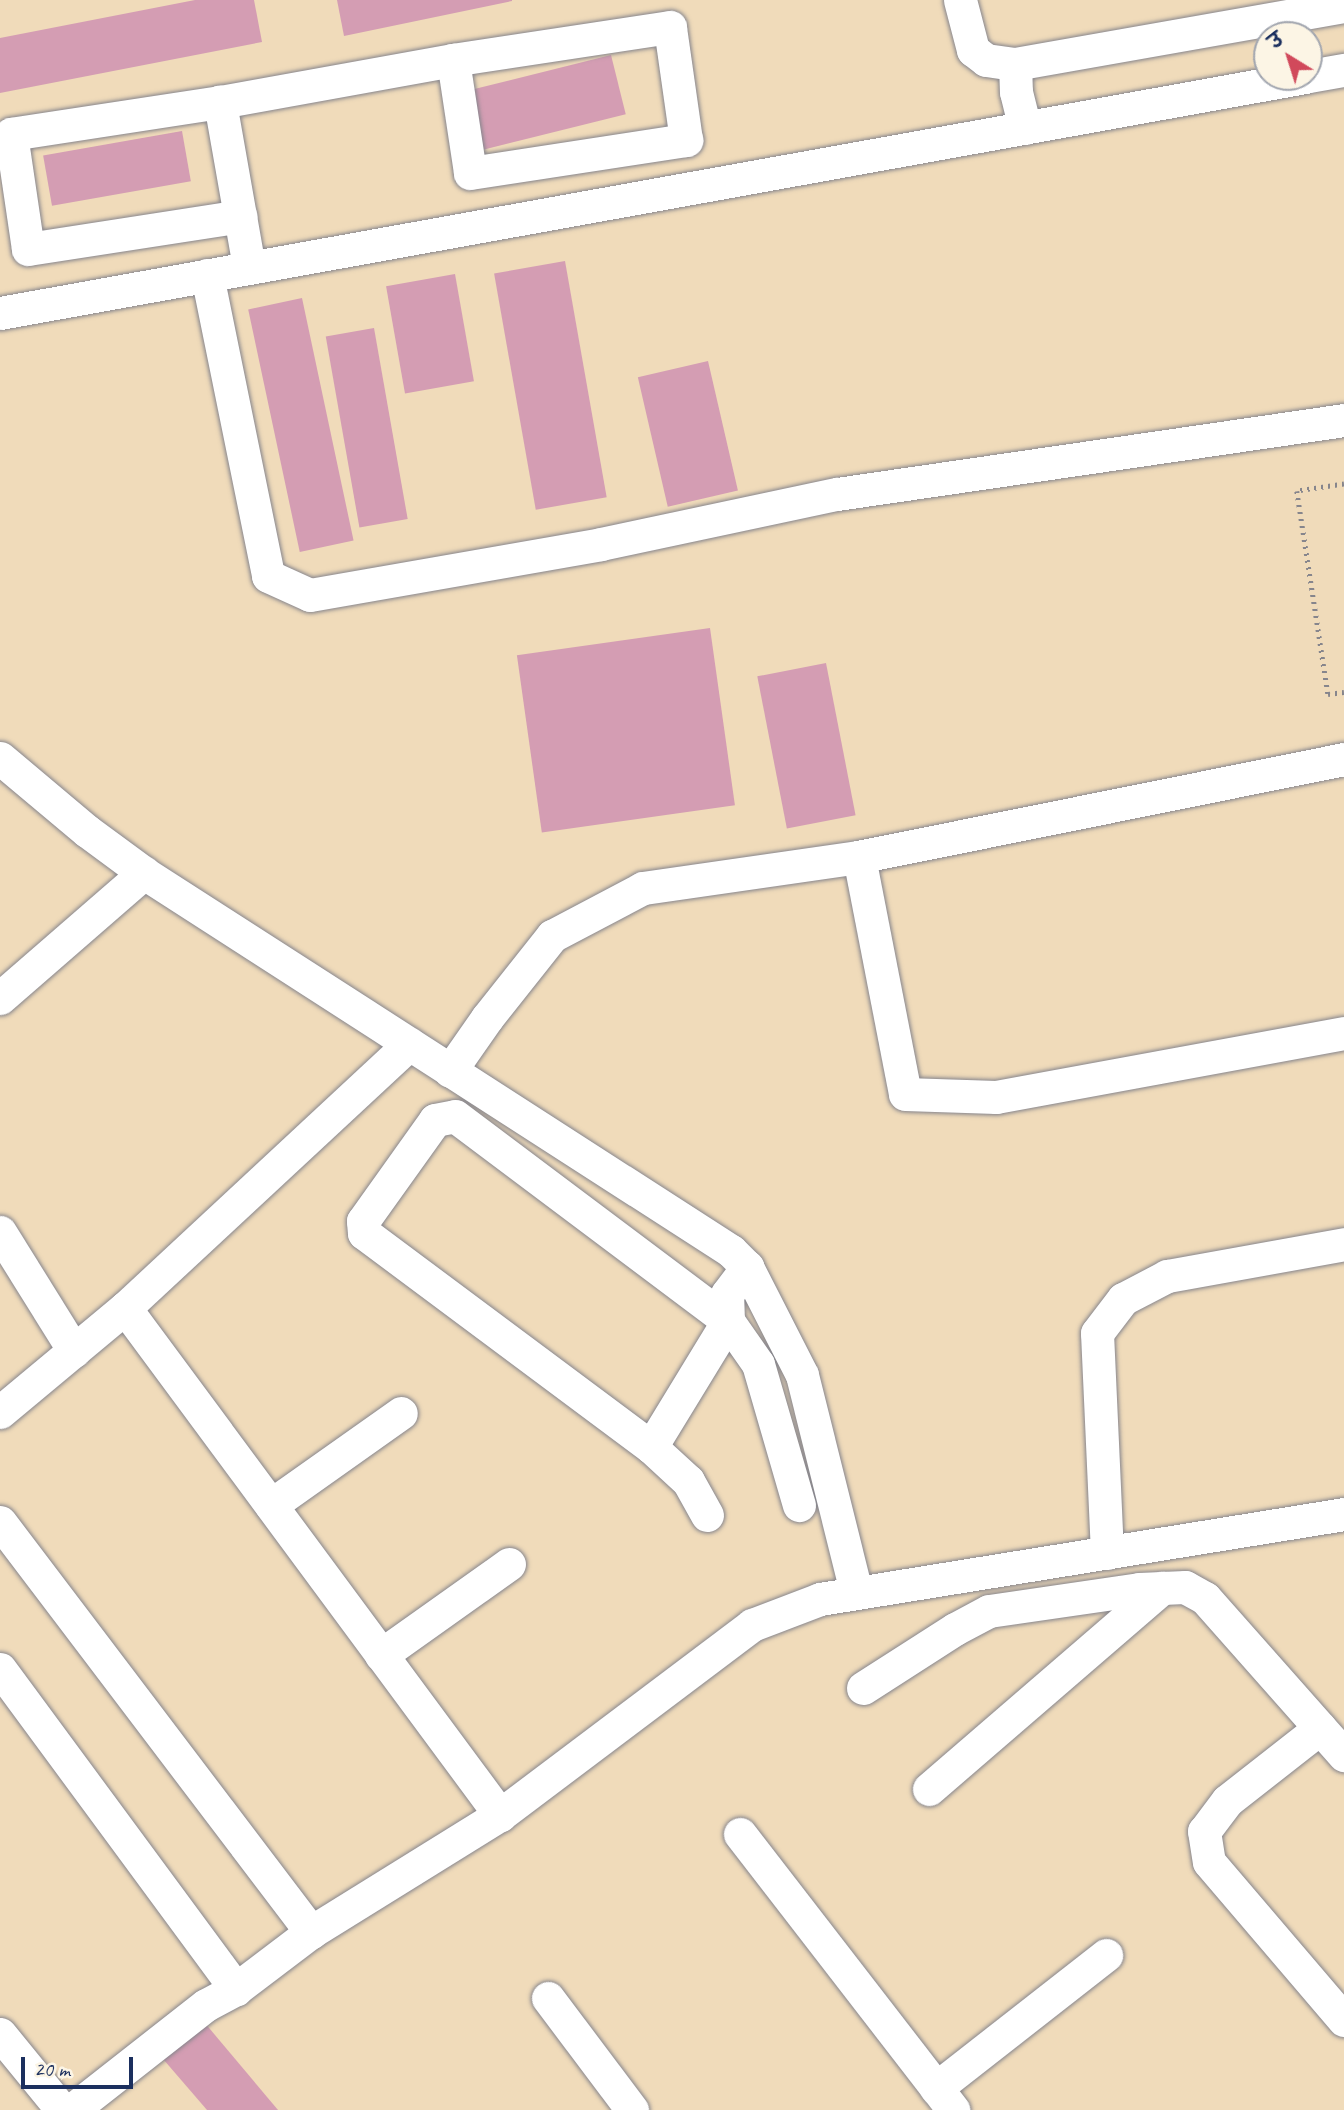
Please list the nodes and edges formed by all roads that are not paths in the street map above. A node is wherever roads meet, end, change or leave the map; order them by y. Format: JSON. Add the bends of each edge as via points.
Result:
{"nodes":[{"id":1,"x":960,"y":0,"type":"edge"},
{"id":2,"x":1344,"y":6,"type":"edge"},
{"id":3,"x":453,"y":60,"type":"junction"},
{"id":4,"x":1016,"y":64,"type":"junction"},
{"id":5,"x":1344,"y":70,"type":"edge"},
{"id":6,"x":1323,"y":74,"type":"edge"},
{"id":7,"x":1253,"y":87,"type":"edge"},
{"id":8,"x":220,"y":102,"type":"junction"},
{"id":9,"x":1025,"y":128,"type":"junction"},
{"id":10,"x":240,"y":216,"type":"junction"},
{"id":11,"x":249,"y":267,"type":"junction"},
{"id":12,"x":207,"y":275,"type":"junction"},
{"id":13,"x":0,"y":313,"type":"edge"},
{"id":14,"x":1344,"y":420,"type":"edge"},
{"id":15,"x":0,"y":758,"type":"edge"},
{"id":16,"x":1344,"y":759,"type":"edge"},
{"id":17,"x":859,"y":857,"type":"junction"},
{"id":18,"x":145,"y":873,"type":"junction"},
{"id":19,"x":0,"y":998,"type":"edge"},
{"id":20,"x":1344,"y":1033,"type":"edge"},
{"id":21,"x":409,"y":1044,"type":"junction"},
{"id":22,"x":450,"y":1071,"type":"junction"},
{"id":23,"x":0,"y":1232,"type":"edge"},
{"id":24,"x":1344,"y":1244,"type":"edge"},
{"id":25,"x":747,"y":1267,"type":"junction"},
{"id":26,"x":125,"y":1308,"type":"junction"},
{"id":27,"x":728,"y":1321,"type":"junction"},
{"id":28,"x":74,"y":1351,"type":"junction"},
{"id":29,"x":0,"y":1412,"type":"edge"},
{"id":30,"x":401,"y":1413,"type":"dead end"},
{"id":31,"x":651,"y":1447,"type":"junction"},
{"id":32,"x":799,"y":1505,"type":"dead end"},
{"id":33,"x":271,"y":1506,"type":"junction"},
{"id":34,"x":1344,"y":1514,"type":"edge"},
{"id":35,"x":707,"y":1515,"type":"dead end"},
{"id":36,"x":0,"y":1522,"type":"edge"},
{"id":37,"x":1107,"y":1553,"type":"junction"},
{"id":38,"x":509,"y":1563,"type":"dead end"},
{"id":39,"x":1162,"y":1588,"type":"junction"},
{"id":40,"x":856,"y":1592,"type":"junction"},
{"id":41,"x":381,"y":1655,"type":"junction"},
{"id":42,"x":0,"y":1669,"type":"edge"},
{"id":43,"x":863,"y":1688,"type":"dead end"},
{"id":44,"x":1320,"y":1728,"type":"junction"},
{"id":45,"x":1344,"y":1755,"type":"edge"},
{"id":46,"x":929,"y":1789,"type":"dead end"},
{"id":47,"x":500,"y":1815,"type":"junction"},
{"id":48,"x":740,"y":1834,"type":"dead end"},
{"id":49,"x":311,"y":1932,"type":"junction"},
{"id":50,"x":1106,"y":1955,"type":"dead end"},
{"id":51,"x":236,"y":1989,"type":"junction"},
{"id":52,"x":548,"y":1998,"type":"dead end"},
{"id":53,"x":1344,"y":2021,"type":"edge"},
{"id":54,"x":0,"y":2034,"type":"edge"},
{"id":55,"x":945,"y":2099,"type":"edge"},
{"id":56,"x":62,"y":2110,"type":"edge"},
{"id":57,"x":72,"y":2110,"type":"edge"},
{"id":58,"x":632,"y":2110,"type":"edge"}],
"edges":[{"from":1,"to":4,"type":"street","via":[[973,50],[986,60]]},
{"from":2,"to":4,"type":"street"},
{"from":3,"to":3,"type":"street","via":[[470,173],[686,139],[670,27]]},
{"from":3,"to":8,"type":"street"},
{"from":4,"to":9,"type":"street","via":[[1016,92]]},
{"from":5,"to":6,"type":"street"},
{"from":7,"to":9,"type":"street"},
{"from":8,"to":10,"type":"street"},
{"from":8,"to":10,"type":"street","via":[[11,134],[27,248]]},
{"from":9,"to":11,"type":"street"},
{"from":10,"to":11,"type":"street"},
{"from":11,"to":12,"type":"street"},
{"from":12,"to":13,"type":"street"},
{"from":12,"to":14,"type":"street","via":[[268,576],[310,595],[601,544],[837,494]]},
{"from":15,"to":18,"type":"street"},
{"from":16,"to":17,"type":"street"},
{"from":17,"to":20,"type":"street","via":[[905,1094],[996,1097]]},
{"from":17,"to":22,"type":"street","via":[[643,888],[631,894],[552,936]]},
{"from":18,"to":19,"type":"street"},
{"from":18,"to":21,"type":"street"},
{"from":21,"to":22,"type":"street"},
{"from":21,"to":26,"type":"street"},
{"from":22,"to":25,"type":"street","via":[[731,1251]]},
{"from":23,"to":28,"type":"street"},
{"from":24,"to":37,"type":"street","via":[[1167,1276],[1123,1299],[1097,1333]]},
{"from":25,"to":27,"type":"street","via":[[727,1294]]},
{"from":25,"to":40,"type":"street","via":[[802,1375]]},
{"from":26,"to":28,"type":"street"},
{"from":26,"to":33,"type":"street"},
{"from":27,"to":31,"type":"street"},
{"from":27,"to":31,"type":"street","via":[[455,1116],[435,1120],[363,1221],[364,1233],[372,1242]]},
{"from":27,"to":32,"type":"street","via":[[758,1364]]},
{"from":28,"to":29,"type":"street"},
{"from":30,"to":33,"type":"street"},
{"from":31,"to":35,"type":"street","via":[[688,1481]]},
{"from":33,"to":41,"type":"street"},
{"from":34,"to":37,"type":"street"},
{"from":36,"to":49,"type":"street"},
{"from":37,"to":40,"type":"street"},
{"from":38,"to":41,"type":"street"},
{"from":39,"to":43,"type":"street","via":[[989,1611]]},
{"from":39,"to":44,"type":"street","via":[[1185,1587],[1205,1598]]},
{"from":39,"to":46,"type":"street"},
{"from":40,"to":47,"type":"street","via":[[820,1599],[752,1625]]},
{"from":41,"to":47,"type":"street"},
{"from":42,"to":51,"type":"street"},
{"from":44,"to":45,"type":"street"},
{"from":44,"to":53,"type":"street","via":[[1227,1801],[1204,1830],[1209,1862]]},
{"from":47,"to":49,"type":"street"},
{"from":48,"to":55,"type":"street"},
{"from":49,"to":51,"type":"street"},
{"from":50,"to":55,"type":"street"},
{"from":51,"to":57,"type":"street","via":[[206,2005]]},
{"from":52,"to":58,"type":"street"},
{"from":54,"to":56,"type":"street"}]}
